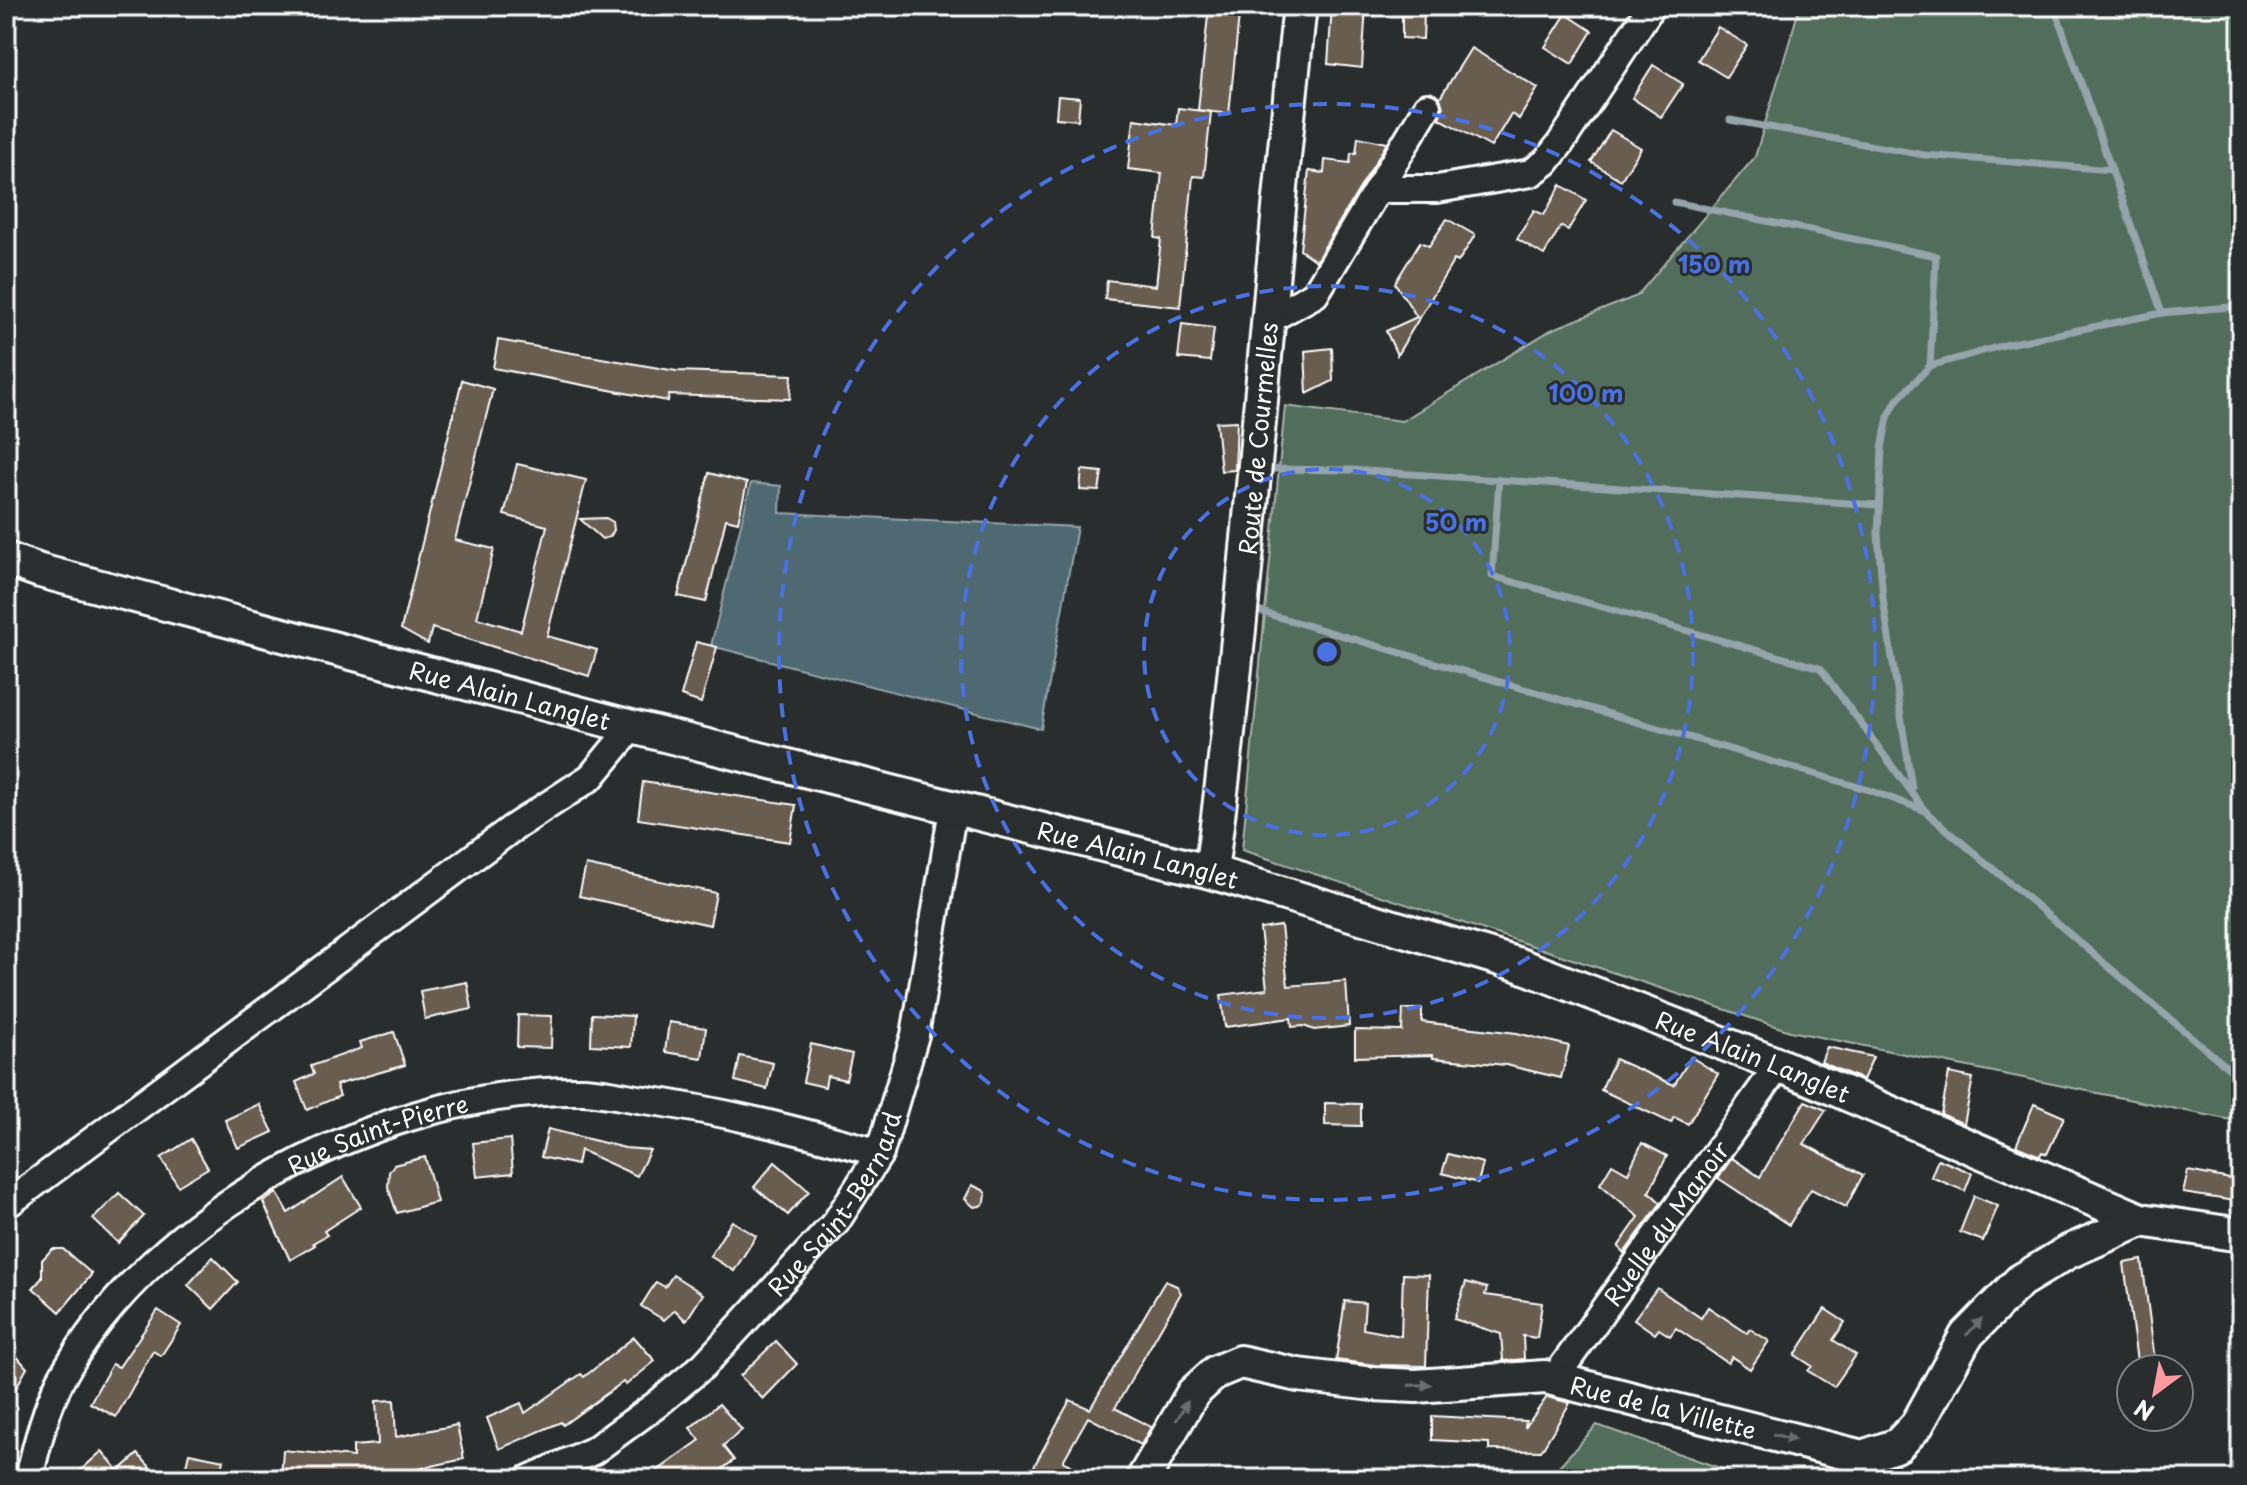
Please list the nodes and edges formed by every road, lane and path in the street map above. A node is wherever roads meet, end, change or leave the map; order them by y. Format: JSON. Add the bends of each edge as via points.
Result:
{"nodes":[{"id":1,"x":1300,"y":6,"type":"edge"},
{"id":2,"x":1649,"y":10,"type":"dead end"},
{"id":3,"x":1427,"y":107,"type":"dead end"},
{"id":4,"x":1378,"y":189,"type":"junction"},
{"id":5,"x":1268,"y":320,"type":"junction"},
{"id":6,"x":6,"y":559,"type":"edge"},
{"id":7,"x":632,"y":727,"type":"junction"},
{"id":8,"x":953,"y":809,"type":"junction"},
{"id":9,"x":1211,"y":872,"type":"junction"},
{"id":10,"x":1779,"y":1065,"type":"junction"},
{"id":11,"x":880,"y":1153,"type":"junction"},
{"id":12,"x":6,"y":1205,"type":"edge"},
{"id":13,"x":2141,"y":1220,"type":"junction"},
{"id":14,"x":2241,"y":1235,"type":"edge"},
{"id":15,"x":1554,"y":1379,"type":"junction"},
{"id":16,"x":29,"y":1479,"type":"edge"},
{"id":17,"x":529,"y":1479,"type":"edge"},
{"id":18,"x":1143,"y":1479,"type":"edge"}],
"edges":[{"from":1,"to":5,"type":"street","name":"Route de Courmelles"},
{"from":2,"to":4,"type":"street","via":[[1560,144],[1531,173],[1437,189]]},
{"from":3,"to":4,"type":"street"},
{"from":4,"to":5,"type":"street","via":[[1315,294]]},
{"from":5,"to":9,"type":"street","name":"Route de Courmelles"},
{"from":6,"to":7,"type":"street","name":"Rue Alain Langlet"},
{"from":7,"to":8,"type":"street","name":"Rue Alain Langlet"},
{"from":7,"to":12,"type":"street","via":[[591,777],[510,830]]},
{"from":8,"to":9,"type":"street","name":"Rue Alain Langlet"},
{"from":8,"to":11,"type":"street","name":"Rue Saint-Bernard","via":[[915,1035]]},
{"from":9,"to":10,"type":"street","name":"Rue Alain Langlet","via":[[1517,964]]},
{"from":10,"to":13,"type":"street","name":"Rue Alain Langlet"},
{"from":10,"to":15,"type":"street","name":"Ruelle du Manoir"},
{"from":11,"to":16,"type":"street","name":"Rue Saint-Pierre","via":[[700,1109],[585,1091],[500,1097],[417,1115],[341,1142],[223,1205],[130,1287],[90,1334],[59,1383]]},
{"from":11,"to":17,"type":"street","name":"Rue Saint-Bernard","via":[[836,1222],[704,1365],[593,1451]]},
{"from":13,"to":14,"type":"street","name":"Rue Alain Langlet"},
{"from":15,"to":13,"type":"street","name":"Rue de la Villette","one_way":true,"via":[[1862,1457],[1898,1445],[1917,1425],[1966,1336],[2020,1281],[2068,1252]]},
{"from":18,"to":15,"type":"street","name":"Rue de la Villette","one_way":true,"via":[[1193,1393],[1216,1372],[1240,1362],[1373,1384]]}]}
